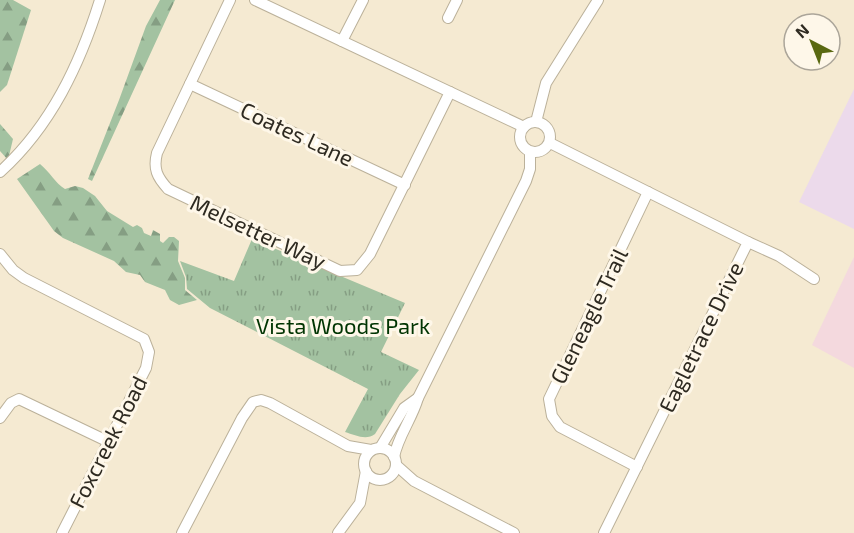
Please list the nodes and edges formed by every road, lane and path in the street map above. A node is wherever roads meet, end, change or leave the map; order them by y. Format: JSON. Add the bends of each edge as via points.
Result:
{"nodes":[{"id":1,"x":100,"y":0,"type":"edge"},
{"id":2,"x":230,"y":0,"type":"edge"},
{"id":3,"x":255,"y":0,"type":"edge"},
{"id":4,"x":363,"y":0,"type":"edge"},
{"id":5,"x":457,"y":0,"type":"edge"},
{"id":6,"x":598,"y":0,"type":"edge"},
{"id":7,"x":448,"y":18,"type":"dead end"},
{"id":8,"x":342,"y":41,"type":"junction"},
{"id":9,"x":190,"y":84,"type":"junction"},
{"id":10,"x":450,"y":92,"type":"junction"},
{"id":11,"x":536,"y":122,"type":"junction"},
{"id":12,"x":524,"y":127,"type":"junction"},
{"id":13,"x":550,"y":143,"type":"junction"},
{"id":14,"x":530,"y":152,"type":"junction"},
{"id":15,"x":0,"y":172,"type":"edge"},
{"id":16,"x":405,"y":185,"type":"junction"},
{"id":17,"x":648,"y":192,"type":"junction"},
{"id":18,"x":748,"y":242,"type":"junction"},
{"id":19,"x":0,"y":255,"type":"edge"},
{"id":20,"x":814,"y":279,"type":"dead end"},
{"id":21,"x":418,"y":398,"type":"junction"},
{"id":22,"x":0,"y":418,"type":"edge"},
{"id":23,"x":109,"y":442,"type":"junction"},
{"id":24,"x":348,"y":446,"type":"junction"},
{"id":25,"x":375,"y":449,"type":"junction"},
{"id":26,"x":395,"y":461,"type":"junction"},
{"id":27,"x":365,"y":467,"type":"junction"},
{"id":28,"x":637,"y":467,"type":"junction"},
{"id":29,"x":385,"y":478,"type":"junction"},
{"id":30,"x":414,"y":481,"type":"junction"},
{"id":31,"x":362,"y":495,"type":"junction"},
{"id":32,"x":62,"y":533,"type":"edge"},
{"id":33,"x":182,"y":533,"type":"edge"},
{"id":34,"x":338,"y":533,"type":"edge"},
{"id":35,"x":514,"y":533,"type":"edge"},
{"id":36,"x":604,"y":533,"type":"edge"}],
"edges":[{"from":1,"to":15,"type":"street","via":[[59,98],[40,129]]},
{"from":2,"to":9,"type":"street","name":"Melsetter Way"},
{"from":3,"to":8,"type":"street"},
{"from":4,"to":8,"type":"street"},
{"from":5,"to":7,"type":"street"},
{"from":6,"to":11,"type":"street","via":[[546,83]]},
{"from":8,"to":10,"type":"street"},
{"from":9,"to":16,"type":"street","name":"Coates Lane"},
{"from":9,"to":16,"type":"street","name":"Melsetter Way","via":[[157,153],[154,166],[160,181],[168,189],[329,266],[352,272],[363,264]]},
{"from":10,"to":12,"type":"street"},
{"from":10,"to":16,"type":"street","name":"Melsetter Way"},
{"from":11,"to":12,"type":"street"},
{"from":11,"to":13,"type":"street","via":[[546,126]]},
{"from":12,"to":14,"type":"street","via":[[521,144]]},
{"from":13,"to":14,"type":"street","via":[[542,151]]},
{"from":13,"to":17,"type":"street","name":"Eagletrace Drive"},
{"from":14,"to":21,"type":"street","via":[[526,181]]},
{"from":17,"to":18,"type":"street","name":"Eagletrace Drive"},
{"from":17,"to":28,"type":"street","name":"Gleneagle Trail","via":[[549,399],[552,416],[560,427]]},
{"from":18,"to":20,"type":"street"},
{"from":18,"to":28,"type":"street","name":"Eagletrace Drive"},
{"from":19,"to":23,"type":"street","name":"Foxcreek Road","via":[[24,278],[144,339],[149,352],[146,368]]},
{"from":21,"to":25,"type":"street","via":[[404,408]]},
{"from":21,"to":26,"type":"street","via":[[396,446]]},
{"from":22,"to":23,"type":"street","via":[[10,403],[19,399]]},
{"from":23,"to":32,"type":"street","name":"Foxcreek Road"},
{"from":24,"to":25,"type":"street"},
{"from":24,"to":27,"type":"street"},
{"from":24,"to":33,"type":"street","via":[[270,403],[253,402]]},
{"from":25,"to":26,"type":"street","via":[[388,450]]},
{"from":25,"to":27,"type":"street","via":[[367,454]]},
{"from":26,"to":29,"type":"street","via":[[392,474]]},
{"from":26,"to":30,"type":"street"},
{"from":27,"to":29,"type":"street","via":[[372,477]]},
{"from":27,"to":31,"type":"street"},
{"from":28,"to":36,"type":"street","name":"Eagletrace Drive"},
{"from":29,"to":30,"type":"street"},
{"from":29,"to":31,"type":"street"},
{"from":30,"to":35,"type":"street"},
{"from":31,"to":34,"type":"street"}]}
